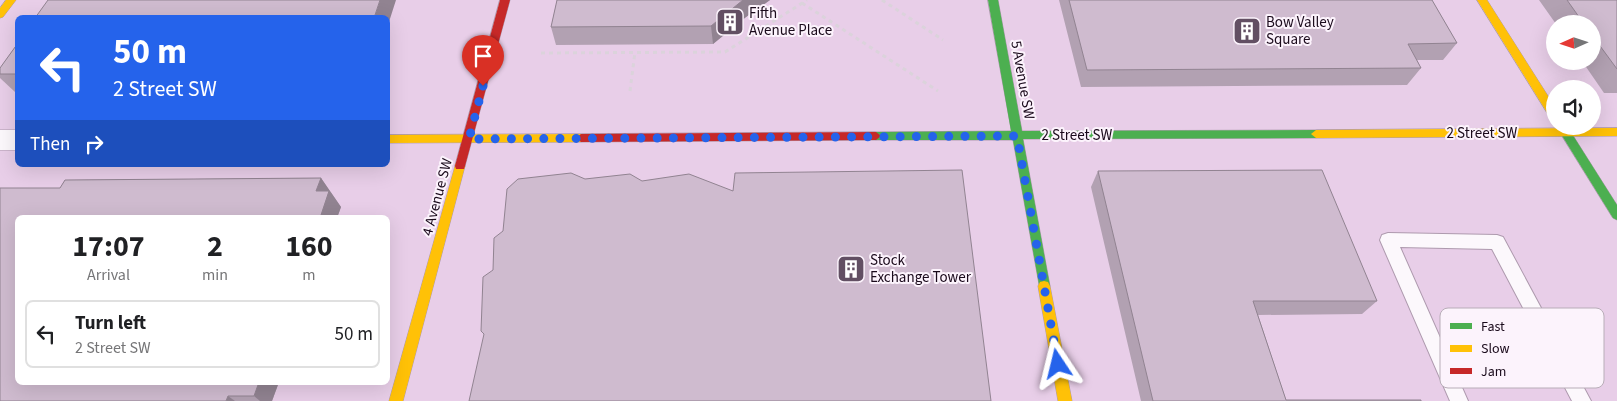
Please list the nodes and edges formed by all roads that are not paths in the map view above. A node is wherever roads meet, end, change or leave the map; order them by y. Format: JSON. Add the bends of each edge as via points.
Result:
{"nodes":[{"id":1,"x":11,"y":0,"type":"edge"},
{"id":2,"x":505,"y":0,"type":"edge"},
{"id":3,"x":993,"y":0,"type":"edge"},
{"id":4,"x":1482,"y":0,"type":"edge"},
{"id":5,"x":0,"y":15,"type":"edge"},
{"id":6,"x":1546,"y":102,"type":"edge"},
{"id":7,"x":1546,"y":129,"type":"edge"},
{"id":8,"x":1601,"y":131,"type":"edge"},
{"id":9,"x":1617,"y":132,"type":"edge"},
{"id":10,"x":1567,"y":135,"type":"edge"},
{"id":11,"x":1017,"y":136,"type":"junction"},
{"id":12,"x":390,"y":139,"type":"edge"},
{"id":13,"x":469,"y":139,"type":"junction"},
{"id":14,"x":0,"y":140,"type":"edge"},
{"id":15,"x":15,"y":140,"type":"edge"},
{"id":16,"x":1617,"y":215,"type":"edge"},
{"id":17,"x":1532,"y":308,"type":"edge"},
{"id":18,"x":1440,"y":358,"type":"edge"},
{"id":19,"x":1453,"y":388,"type":"edge"},
{"id":20,"x":1575,"y":388,"type":"edge"},
{"id":21,"x":396,"y":401,"type":"edge"},
{"id":22,"x":1065,"y":401,"type":"edge"},
{"id":23,"x":1459,"y":401,"type":"edge"},
{"id":24,"x":1582,"y":401,"type":"edge"}],
"edges":[{"from":1,"to":5,"type":"street"},
{"from":2,"to":13,"type":"street","name":"4 Avenue SW"},
{"from":3,"to":11,"type":"street","name":"5 Avenue SW"},
{"from":4,"to":6,"type":"street"},
{"from":7,"to":11,"type":"street","name":"2 Street SW"},
{"from":8,"to":9,"type":"street","name":"2 Street SW"},
{"from":10,"to":16,"type":"street"},
{"from":11,"to":13,"type":"street","name":"2 Street SW"},
{"from":11,"to":22,"type":"street","name":"5 Avenue SW"},
{"from":12,"to":13,"type":"street","name":"2 Street SW"},
{"from":13,"to":21,"type":"street","name":"4 Avenue SW"},
{"from":14,"to":15,"type":"street"},
{"from":17,"to":18,"type":"lane","via":[[1497,242],[1388,240]]},
{"from":19,"to":23,"type":"lane"},
{"from":20,"to":24,"type":"lane"}]}
